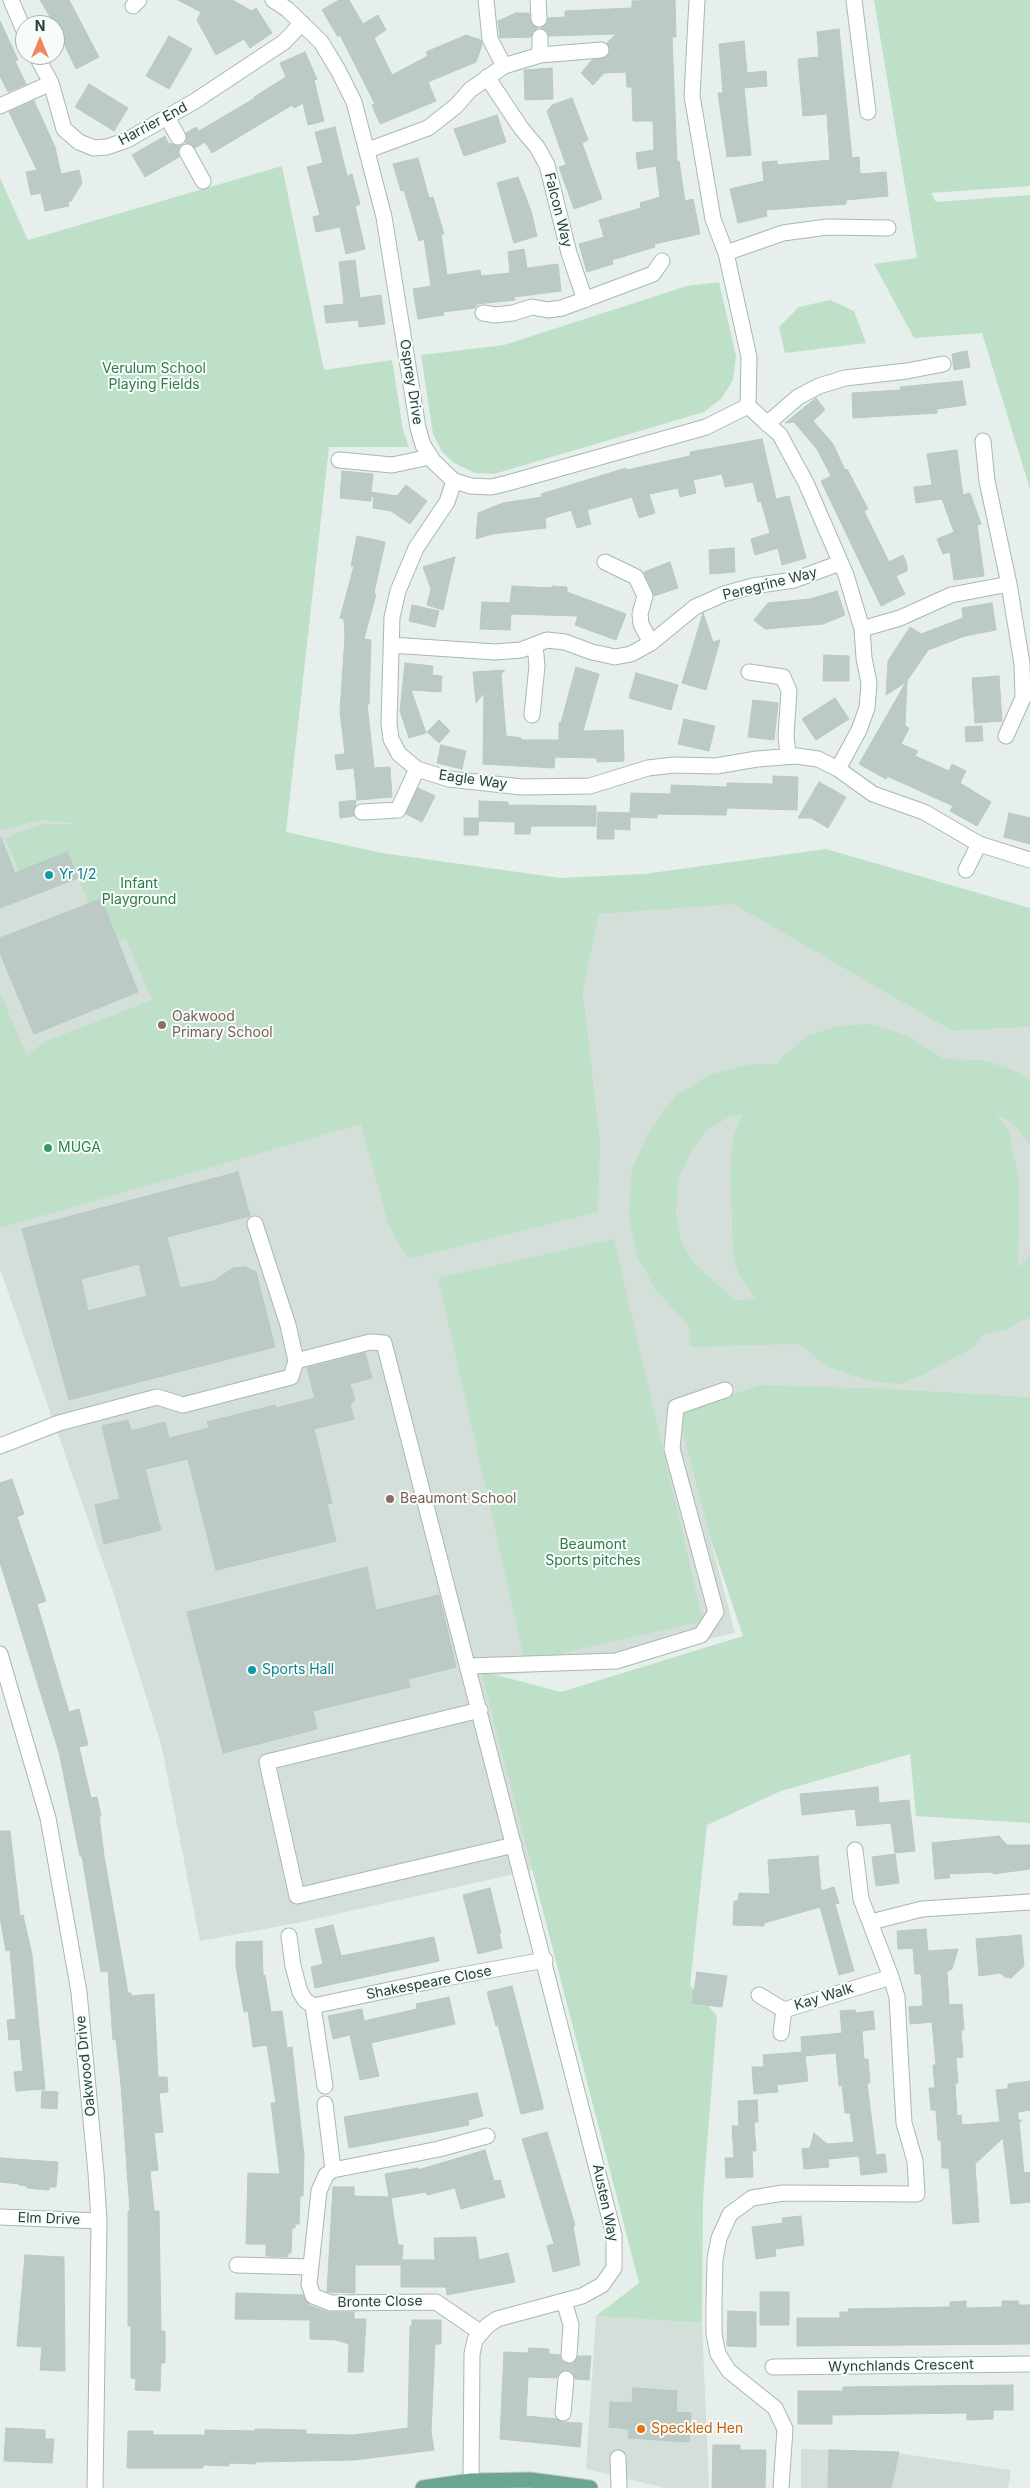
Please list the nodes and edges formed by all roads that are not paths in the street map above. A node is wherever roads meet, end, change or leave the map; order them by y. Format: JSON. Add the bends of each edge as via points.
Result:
{"nodes":[{"id":1,"x":11,"y":0,"type":"edge"},
{"id":2,"x":273,"y":0,"type":"edge"},
{"id":3,"x":486,"y":0,"type":"edge"},
{"id":4,"x":538,"y":0,"type":"edge"},
{"id":5,"x":697,"y":0,"type":"edge"},
{"id":6,"x":854,"y":0,"type":"edge"},
{"id":7,"x":17,"y":15,"type":"edge"},
{"id":8,"x":539,"y":19,"type":"dead end"},
{"id":9,"x":302,"y":24,"type":"junction"},
{"id":10,"x":540,"y":37,"type":"dead end"},
{"id":11,"x":601,"y":50,"type":"dead end"},
{"id":12,"x":540,"y":55,"type":"junction"},
{"id":13,"x":41,"y":65,"type":"edge"},
{"id":14,"x":504,"y":66,"type":"junction"},
{"id":15,"x":487,"y":77,"type":"junction"},
{"id":16,"x":50,"y":83,"type":"junction"},
{"id":17,"x":0,"y":106,"type":"edge"},
{"id":18,"x":868,"y":112,"type":"dead end"},
{"id":19,"x":167,"y":117,"type":"junction"},
{"id":20,"x":178,"y":137,"type":"dead end"},
{"id":21,"x":368,"y":150,"type":"junction"},
{"id":22,"x":187,"y":152,"type":"dead end"},
{"id":23,"x":203,"y":181,"type":"dead end"},
{"id":24,"x":888,"y":228,"type":"dead end"},
{"id":25,"x":726,"y":253,"type":"junction"},
{"id":26,"x":662,"y":261,"type":"dead end"},
{"id":27,"x":585,"y":300,"type":"junction"},
{"id":28,"x":483,"y":313,"type":"dead end"},
{"id":29,"x":944,"y":364,"type":"dead end"},
{"id":30,"x":748,"y":406,"type":"junction"},
{"id":31,"x":768,"y":424,"type":"junction"},
{"id":32,"x":983,"y":441,"type":"dead end"},
{"id":33,"x":430,"y":457,"type":"junction"},
{"id":34,"x":339,"y":460,"type":"dead end"},
{"id":35,"x":454,"y":481,"type":"junction"},
{"id":36,"x":605,"y":562,"type":"dead end"},
{"id":37,"x":840,"y":563,"type":"junction"},
{"id":38,"x":1009,"y":584,"type":"junction"},
{"id":39,"x":862,"y":629,"type":"junction"},
{"id":40,"x":651,"y":643,"type":"junction"},
{"id":41,"x":391,"y":645,"type":"junction"},
{"id":42,"x":535,"y":645,"type":"junction"},
{"id":43,"x":748,"y":672,"type":"dead end"},
{"id":44,"x":532,"y":715,"type":"dead end"},
{"id":45,"x":1006,"y":736,"type":"dead end"},
{"id":46,"x":788,"y":756,"type":"junction"},
{"id":47,"x":417,"y":769,"type":"junction"},
{"id":48,"x":838,"y":769,"type":"junction"},
{"id":49,"x":362,"y":812,"type":"dead end"},
{"id":50,"x":978,"y":844,"type":"junction"},
{"id":51,"x":1024,"y":858,"type":"edge"},
{"id":52,"x":966,"y":870,"type":"dead end"},
{"id":53,"x":255,"y":1224,"type":"dead end"},
{"id":54,"x":296,"y":1361,"type":"junction"},
{"id":55,"x":725,"y":1390,"type":"dead end"},
{"id":56,"x":0,"y":1446,"type":"edge"},
{"id":57,"x":0,"y":1654,"type":"edge"},
{"id":58,"x":469,"y":1666,"type":"junction"},
{"id":59,"x":480,"y":1710,"type":"junction"},
{"id":60,"x":514,"y":1845,"type":"junction"},
{"id":61,"x":855,"y":1850,"type":"dead end"},
{"id":62,"x":1030,"y":1902,"type":"edge"},
{"id":63,"x":871,"y":1922,"type":"junction"},
{"id":64,"x":289,"y":1936,"type":"dead end"},
{"id":65,"x":545,"y":1960,"type":"junction"},
{"id":66,"x":892,"y":1977,"type":"junction"},
{"id":67,"x":760,"y":1995,"type":"dead end"},
{"id":68,"x":313,"y":2006,"type":"junction"},
{"id":69,"x":784,"y":2010,"type":"junction"},
{"id":70,"x":782,"y":2033,"type":"dead end"},
{"id":71,"x":325,"y":2086,"type":"dead end"},
{"id":72,"x":325,"y":2104,"type":"dead end"},
{"id":73,"x":487,"y":2136,"type":"dead end"},
{"id":74,"x":333,"y":2170,"type":"junction"},
{"id":75,"x":0,"y":2217,"type":"edge"},
{"id":76,"x":99,"y":2220,"type":"junction"},
{"id":77,"x":237,"y":2265,"type":"dead end"},
{"id":78,"x":311,"y":2267,"type":"junction"},
{"id":79,"x":564,"y":2300,"type":"junction"},
{"id":80,"x":480,"y":2332,"type":"junction"},
{"id":81,"x":569,"y":2355,"type":"tunnel mouth"},
{"id":82,"x":1030,"y":2364,"type":"edge"},
{"id":83,"x":773,"y":2367,"type":"dead end"},
{"id":84,"x":566,"y":2379,"type":"tunnel mouth"},
{"id":85,"x":563,"y":2413,"type":"dead end"},
{"id":86,"x":618,"y":2458,"type":"dead end"},
{"id":87,"x":470,"y":2481,"type":"junction"},
{"id":88,"x":95,"y":2488,"type":"edge"},
{"id":89,"x":423,"y":2488,"type":"edge"},
{"id":90,"x":590,"y":2488,"type":"edge"},
{"id":91,"x":619,"y":2488,"type":"edge"},
{"id":92,"x":781,"y":2488,"type":"edge"}],
"edges":[{"from":1,"to":7,"type":"street"},
{"from":2,"to":9,"type":"street","name":"Osprey Drive"},
{"from":3,"to":14,"type":"street","via":[[490,38]]},
{"from":4,"to":8,"type":"street"},
{"from":5,"to":25,"type":"street","via":[[692,96],[713,219]]},
{"from":6,"to":18,"type":"street"},
{"from":9,"to":19,"type":"street","name":"Harrier End","via":[[284,42]]},
{"from":9,"to":21,"type":"street","name":"Osprey Drive","via":[[321,42],[338,70],[354,102]]},
{"from":10,"to":12,"type":"street"},
{"from":11,"to":12,"type":"street"},
{"from":12,"to":14,"type":"street"},
{"from":13,"to":16,"type":"street","name":"Harrier End"},
{"from":14,"to":15,"type":"street"},
{"from":15,"to":21,"type":"street","via":[[428,128]]},
{"from":15,"to":27,"type":"street","name":"Falcon Way","via":[[547,165],[569,253]]},
{"from":16,"to":17,"type":"street"},
{"from":16,"to":19,"type":"street","name":"Harrier End","via":[[64,129],[79,142],[94,148],[127,140]]},
{"from":19,"to":20,"type":"street"},
{"from":21,"to":33,"type":"street","name":"Osprey Drive","via":[[384,217],[418,428]]},
{"from":22,"to":23,"type":"street"},
{"from":24,"to":25,"type":"street","via":[[827,227],[792,232]]},
{"from":25,"to":30,"type":"street","via":[[749,357]]},
{"from":26,"to":27,"type":"street","via":[[653,274]]},
{"from":27,"to":28,"type":"street","via":[[548,310],[532,307],[513,313]]},
{"from":29,"to":31,"type":"street","via":[[845,378],[819,386],[798,397]]},
{"from":30,"to":31,"type":"street"},
{"from":30,"to":35,"type":"street","via":[[706,427],[508,483],[472,486]]},
{"from":31,"to":37,"type":"street","via":[[780,435],[806,483]]},
{"from":32,"to":38,"type":"street","via":[[987,481]]},
{"from":33,"to":34,"type":"street","via":[[392,465]]},
{"from":33,"to":35,"type":"street","name":"Osprey Drive"},
{"from":35,"to":41,"type":"street","name":"Eagle Way","via":[[447,502],[416,548],[398,591],[392,617]]},
{"from":36,"to":40,"type":"street","via":[[636,577],[645,596],[641,624]]},
{"from":37,"to":39,"type":"street"},
{"from":37,"to":40,"type":"street","name":"Peregrine Way","via":[[794,580],[724,594],[695,607]]},
{"from":38,"to":39,"type":"street","via":[[951,595],[900,618]]},
{"from":38,"to":45,"type":"street","via":[[1024,698]]},
{"from":39,"to":48,"type":"street","via":[[868,683],[867,708]]},
{"from":40,"to":42,"type":"street","name":"Peregrine Way","via":[[631,654],[615,657],[565,642],[547,640]]},
{"from":41,"to":42,"type":"street","name":"Peregrine Way","via":[[495,652],[521,650]]},
{"from":41,"to":47,"type":"street","name":"Eagle Way","via":[[391,739],[400,754]]},
{"from":42,"to":44,"type":"street"},
{"from":43,"to":46,"type":"street","via":[[783,677],[789,691]]},
{"from":46,"to":47,"type":"street","name":"Eagle Way","via":[[716,766],[648,768],[590,786],[522,787],[449,779]]},
{"from":46,"to":48,"type":"street","name":"Eagle Way","via":[[818,759]]},
{"from":47,"to":49,"type":"street","via":[[398,810]]},
{"from":48,"to":50,"type":"street","name":"Eagle Way","via":[[873,794],[924,812]]},
{"from":50,"to":51,"type":"street","name":"Eagle Way"},
{"from":50,"to":52,"type":"street"},
{"from":53,"to":54,"type":"street","via":[[288,1324]]},
{"from":54,"to":56,"type":"street","via":[[291,1377],[183,1406],[157,1397],[59,1423]]},
{"from":54,"to":58,"type":"street","name":"Austen Way","via":[[370,1342],[384,1343]]},
{"from":55,"to":58,"type":"street","via":[[676,1407],[672,1449],[716,1612],[701,1635],[616,1661]]},
{"from":57,"to":76,"type":"street","name":"Oakwood Drive","via":[[48,1818],[79,1992]]},
{"from":58,"to":59,"type":"street","name":"Austen Way"},
{"from":59,"to":60,"type":"street","name":"Austen Way"},
{"from":59,"to":60,"type":"street","via":[[267,1762],[297,1896]]},
{"from":60,"to":65,"type":"street","name":"Austen Way"},
{"from":61,"to":63,"type":"street","via":[[861,1899]]},
{"from":62,"to":63,"type":"street","via":[[922,1909]]},
{"from":63,"to":66,"type":"street"},
{"from":64,"to":68,"type":"street","via":[[300,1992]]},
{"from":65,"to":68,"type":"street","name":"Shakespeare Close"},
{"from":65,"to":79,"type":"street","name":"Austen Way","via":[[610,2212],[616,2251],[614,2268],[607,2281],[594,2290]]},
{"from":66,"to":69,"type":"street","name":"Kay Walk"},
{"from":66,"to":92,"type":"street","via":[[897,1997],[904,2123],[915,2161],[917,2194],[783,2193],[752,2198],[730,2214],[719,2238],[714,2303],[718,2354],[729,2371],[775,2408],[785,2429]]},
{"from":67,"to":69,"type":"street","name":"Kay Walk"},
{"from":68,"to":71,"type":"street"},
{"from":69,"to":70,"type":"street"},
{"from":72,"to":74,"type":"street"},
{"from":73,"to":74,"type":"street"},
{"from":74,"to":78,"type":"street","name":"Bronte Close","via":[[326,2175],[319,2191]]},
{"from":75,"to":76,"type":"street","name":"Elm Drive"},
{"from":76,"to":88,"type":"street","name":"Oakwood Drive"},
{"from":77,"to":78,"type":"street"},
{"from":78,"to":80,"type":"street","name":"Bronte Close","via":[[310,2291],[320,2300],[330,2303],[436,2302]]},
{"from":79,"to":80,"type":"street","name":"Austen Way","via":[[502,2317]]},
{"from":79,"to":81,"type":"street","via":[[571,2325]]},
{"from":80,"to":87,"type":"street","via":[[472,2354]]},
{"from":82,"to":83,"type":"street","name":"Wynchlands Crescent"},
{"from":84,"to":85,"type":"street"},
{"from":86,"to":91,"type":"street"},
{"from":87,"to":89,"type":"main road"},
{"from":87,"to":90,"type":"main road","via":[[530,2480]]}]}
